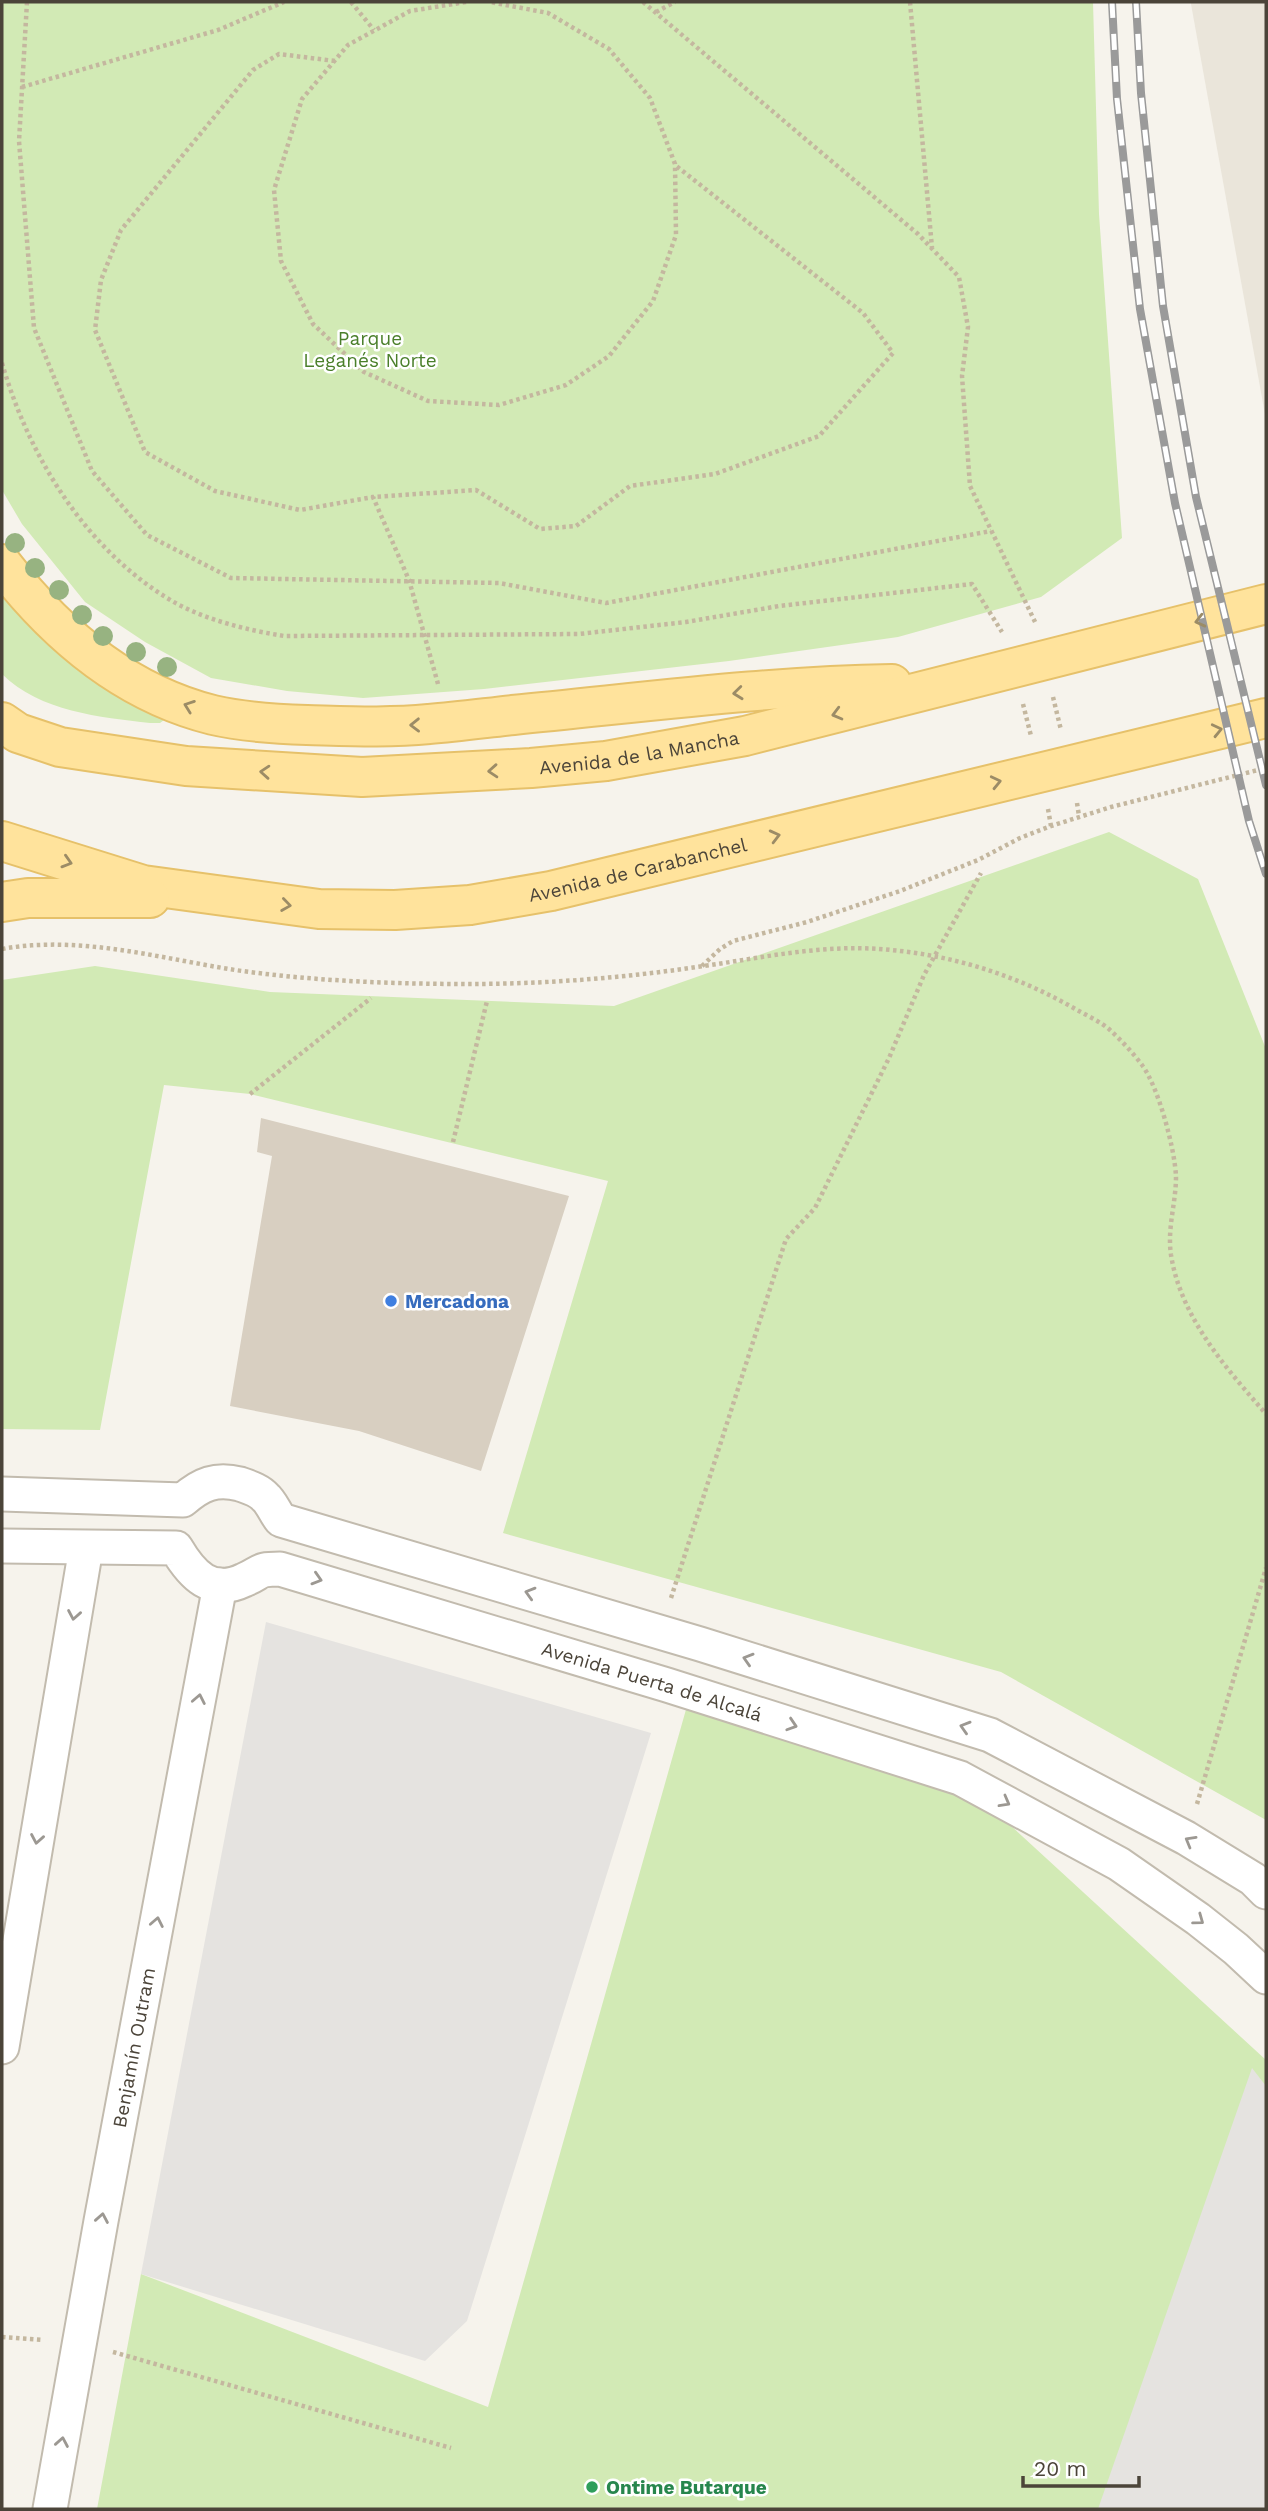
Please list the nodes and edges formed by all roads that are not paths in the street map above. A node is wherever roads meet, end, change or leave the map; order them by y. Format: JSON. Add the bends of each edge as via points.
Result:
{"nodes":[{"id":1,"x":2,"y":565,"type":"edge"},
{"id":2,"x":1266,"y":604,"type":"edge"},
{"id":3,"x":953,"y":682,"type":"junction"},
{"id":4,"x":1266,"y":718,"type":"edge"},
{"id":5,"x":2,"y":722,"type":"edge"},
{"id":6,"x":2,"y":841,"type":"edge"},
{"id":7,"x":218,"y":895,"type":"junction"},
{"id":8,"x":2,"y":902,"type":"edge"},
{"id":9,"x":2,"y":1494,"type":"edge"},
{"id":10,"x":183,"y":1500,"type":"junction"},
{"id":11,"x":277,"y":1515,"type":"junction"},
{"id":12,"x":2,"y":1546,"type":"edge"},
{"id":13,"x":86,"y":1548,"type":"junction"},
{"id":14,"x":176,"y":1548,"type":"junction"},
{"id":15,"x":262,"y":1569,"type":"junction"},
{"id":16,"x":220,"y":1585,"type":"junction"},
{"id":17,"x":1266,"y":1892,"type":"edge"},
{"id":18,"x":1266,"y":1977,"type":"edge"},
{"id":19,"x":2,"y":2047,"type":"edge"},
{"id":20,"x":50,"y":2509,"type":"edge"}],
"edges":[{"from":3,"to":1,"type":"main road","one_way":true,"via":[[816,685],[428,725],[269,724],[212,715],[158,695],[108,668],[65,635]]},
{"from":2,"to":3,"type":"main road","name":"Avenida de la Mancha","one_way":true},
{"from":3,"to":5,"type":"main road","name":"Avenida de la Mancha","one_way":true,"via":[[806,722],[680,749],[606,761],[452,774],[362,777],[186,766],[60,747],[18,733]]},
{"from":7,"to":4,"type":"main road","name":"Avenida de Carabanchel","one_way":true,"via":[[319,909],[470,905],[565,888]]},
{"from":6,"to":7,"type":"main road","name":"Avenida de Carabanchel","one_way":true,"via":[[143,885]]},
{"from":7,"to":8,"type":"main road"},
{"from":9,"to":10,"type":"street"},
{"from":10,"to":11,"type":"street","via":[[203,1486],[225,1480],[265,1497]]},
{"from":10,"to":14,"type":"street","via":[[172,1529]]},
{"from":11,"to":15,"type":"street","via":[[281,1526],[277,1549]]},
{"from":17,"to":11,"type":"street","one_way":true,"via":[[1186,1838],[990,1735],[281,1520]]},
{"from":12,"to":13,"type":"street"},
{"from":13,"to":14,"type":"street"},
{"from":13,"to":19,"type":"street","one_way":true},
{"from":14,"to":16,"type":"street","via":[[188,1570],[206,1583]]},
{"from":15,"to":16,"type":"street","via":[[244,1580]]},
{"from":15,"to":18,"type":"street","name":"Avenida Puerta de Alcalá","one_way":true,"via":[[313,1578],[960,1778],[1119,1864],[1198,1919]]},
{"from":20,"to":16,"type":"street","name":"Benjamín Outram","one_way":true}]}
